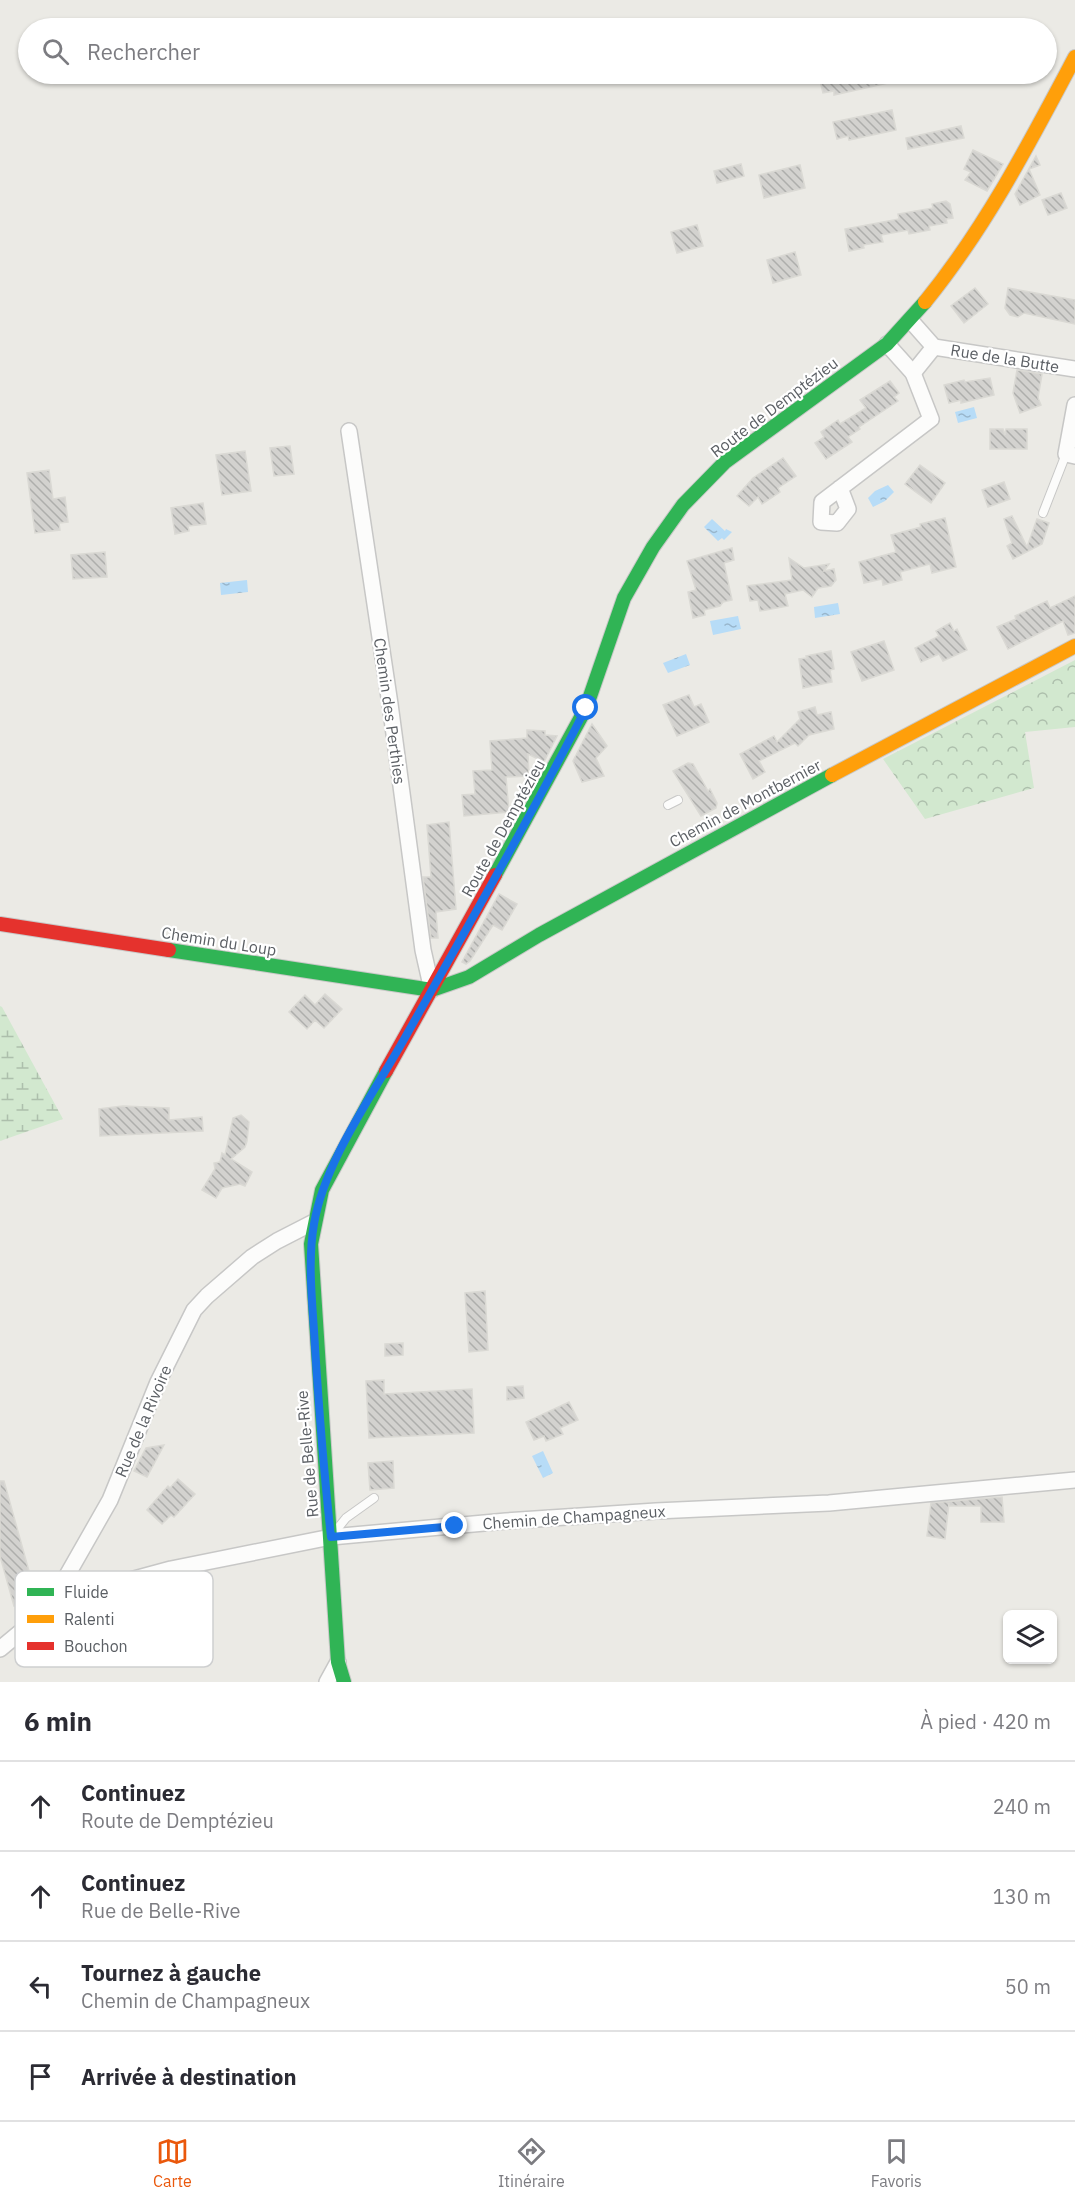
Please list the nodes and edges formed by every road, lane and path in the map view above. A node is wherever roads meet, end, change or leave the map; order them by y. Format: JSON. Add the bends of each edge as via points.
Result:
{"nodes":[{"id":1,"x":1075,"y":57,"type":"edge"},
{"id":2,"x":911,"y":321,"type":"junction"},
{"id":3,"x":887,"y":344,"type":"junction"},
{"id":4,"x":934,"y":347,"type":"junction"},
{"id":5,"x":1075,"y":369,"type":"edge"},
{"id":6,"x":913,"y":373,"type":"junction"},
{"id":7,"x":1075,"y":405,"type":"edge"},
{"id":8,"x":349,"y":431,"type":"dead end"},
{"id":9,"x":1071,"y":455,"type":"edge"},
{"id":10,"x":840,"y":488,"type":"dead end"},
{"id":11,"x":1042,"y":513,"type":"dead end"},
{"id":12,"x":1075,"y":646,"type":"edge"},
{"id":13,"x":678,"y":800,"type":"dead end"},
{"id":14,"x":668,"y":805,"type":"dead end"},
{"id":15,"x":0,"y":924,"type":"edge"},
{"id":16,"x":432,"y":990,"type":"junction"},
{"id":17,"x":314,"y":1222,"type":"junction"},
{"id":18,"x":1075,"y":1480,"type":"edge"},
{"id":19,"x":374,"y":1498,"type":"dead end"},
{"id":20,"x":331,"y":1537,"type":"junction"},
{"id":21,"x":69,"y":1571,"type":"edge"},
{"id":22,"x":164,"y":1571,"type":"edge"},
{"id":23,"x":15,"y":1637,"type":"edge"},
{"id":24,"x":0,"y":1649,"type":"edge"},
{"id":25,"x":338,"y":1662,"type":"junction"},
{"id":26,"x":327,"y":1682,"type":"edge"},
{"id":27,"x":344,"y":1682,"type":"edge"}],
"edges":[{"from":1,"to":2,"type":"street","name":"Route de Demptézieu","via":[[979,228],[943,283]]},
{"from":2,"to":3,"type":"street","name":"Route de Demptézieu"},
{"from":2,"to":4,"type":"street","name":"Rue de la Butte"},
{"from":3,"to":6,"type":"street"},
{"from":3,"to":16,"type":"street","name":"Route de Demptézieu","via":[[725,462],[683,505],[653,547],[624,598],[586,708]]},
{"from":4,"to":5,"type":"street","name":"Rue de la Butte"},
{"from":4,"to":6,"type":"street"},
{"from":6,"to":10,"type":"street","via":[[931,419]]},
{"from":7,"to":9,"type":"street"},
{"from":8,"to":16,"type":"street","name":"Chemin des Perthies","via":[[423,950]]},
{"from":9,"to":11,"type":"lane"},
{"from":12,"to":16,"type":"street","name":"Chemin de Montbernier","via":[[694,849],[469,977]]},
{"from":13,"to":14,"type":"lane"},
{"from":15,"to":16,"type":"street","name":"Chemin du Loup"},
{"from":16,"to":17,"type":"street","name":"Route de Demptézieu","via":[[336,1159]]},
{"from":17,"to":20,"type":"street","name":"Rue de Belle-Rive","via":[[313,1313]]},
{"from":17,"to":21,"type":"street","name":"Rue de la Rivoire","via":[[252,1257],[194,1310],[158,1382],[110,1500]]},
{"from":18,"to":20,"type":"street","name":"Chemin de Champagneux","via":[[830,1503],[635,1512]]},
{"from":19,"to":20,"type":"lane","via":[[346,1518]]},
{"from":20,"to":22,"type":"street","name":"Chemin de Champagneux"},
{"from":20,"to":25,"type":"street","name":"Rue de Belle-Rive"},
{"from":23,"to":24,"type":"street","name":"Rue de la Rivoire"},
{"from":25,"to":26,"type":"street"},
{"from":25,"to":27,"type":"street","name":"Rue de Belle-Rive"}]}
